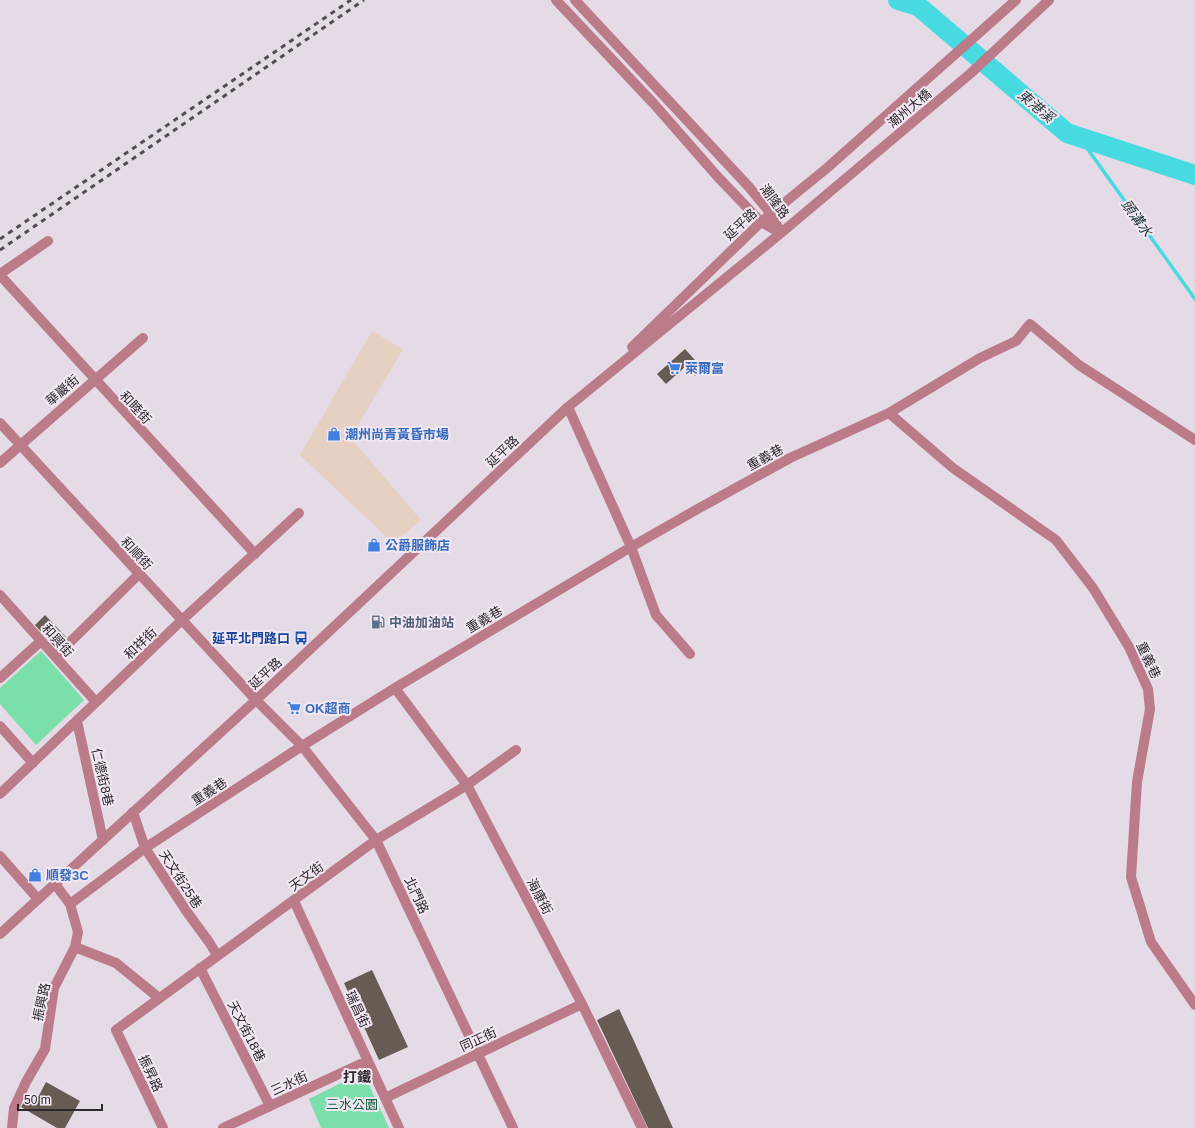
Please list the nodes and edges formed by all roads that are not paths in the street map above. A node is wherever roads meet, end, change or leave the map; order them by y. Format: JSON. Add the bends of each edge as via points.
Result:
{"nodes":[{"id":1,"x":556,"y":0,"type":"edge"},
{"id":2,"x":575,"y":0,"type":"edge"},
{"id":3,"x":1016,"y":0,"type":"edge"},
{"id":4,"x":1050,"y":0,"type":"edge"},
{"id":5,"x":780,"y":208,"type":"joint"},
{"id":6,"x":771,"y":214,"type":"junction"},
{"id":7,"x":761,"y":222,"type":"junction"},
{"id":8,"x":781,"y":232,"type":"junction"},
{"id":9,"x":48,"y":241,"type":"dead end"},
{"id":10,"x":0,"y":275,"type":"edge"},
{"id":11,"x":142,"y":338,"type":"dead end"},
{"id":12,"x":94,"y":380,"type":"junction"},
{"id":13,"x":581,"y":396,"type":"junction"},
{"id":14,"x":568,"y":407,"type":"junction"},
{"id":15,"x":889,"y":413,"type":"junction"},
{"id":16,"x":0,"y":423,"type":"edge"},
{"id":17,"x":1195,"y":440,"type":"edge"},
{"id":18,"x":20,"y":445,"type":"junction"},
{"id":19,"x":0,"y":463,"type":"edge"},
{"id":20,"x":300,"y":513,"type":"dead end"},
{"id":21,"x":631,"y":547,"type":"junction"},
{"id":22,"x":255,"y":554,"type":"junction"},
{"id":23,"x":139,"y":574,"type":"junction"},
{"id":24,"x":0,"y":595,"type":"edge"},
{"id":25,"x":182,"y":620,"type":"junction"},
{"id":26,"x":41,"y":641,"type":"junction"},
{"id":27,"x":690,"y":654,"type":"dead end"},
{"id":28,"x":56,"y":656,"type":"junction"},
{"id":29,"x":0,"y":678,"type":"edge"},
{"id":30,"x":395,"y":688,"type":"junction"},
{"id":31,"x":256,"y":700,"type":"junction"},
{"id":32,"x":96,"y":702,"type":"junction"},
{"id":33,"x":77,"y":721,"type":"junction"},
{"id":34,"x":0,"y":726,"type":"edge"},
{"id":35,"x":302,"y":746,"type":"junction"},
{"id":36,"x":516,"y":750,"type":"dead end"},
{"id":37,"x":33,"y":763,"type":"junction"},
{"id":38,"x":467,"y":785,"type":"junction"},
{"id":39,"x":0,"y":794,"type":"edge"},
{"id":40,"x":133,"y":812,"type":"junction"},
{"id":41,"x":103,"y":840,"type":"junction"},
{"id":42,"x":376,"y":840,"type":"junction"},
{"id":43,"x":145,"y":848,"type":"junction"},
{"id":44,"x":0,"y":856,"type":"edge"},
{"id":45,"x":55,"y":884,"type":"junction"},
{"id":46,"x":38,"y":899,"type":"junction"},
{"id":47,"x":294,"y":901,"type":"junction"},
{"id":48,"x":70,"y":904,"type":"junction"},
{"id":49,"x":0,"y":934,"type":"edge"},
{"id":50,"x":75,"y":947,"type":"junction"},
{"id":51,"x":217,"y":955,"type":"junction"},
{"id":52,"x":200,"y":968,"type":"junction"},
{"id":53,"x":159,"y":998,"type":"junction"},
{"id":54,"x":582,"y":1004,"type":"junction"},
{"id":55,"x":1195,"y":1005,"type":"edge"},
{"id":56,"x":116,"y":1030,"type":"joint"},
{"id":57,"x":478,"y":1054,"type":"junction"},
{"id":58,"x":367,"y":1061,"type":"junction"},
{"id":59,"x":385,"y":1098,"type":"junction"},
{"id":60,"x":270,"y":1106,"type":"junction"},
{"id":61,"x":12,"y":1128,"type":"edge"},
{"id":62,"x":163,"y":1128,"type":"edge"},
{"id":63,"x":223,"y":1128,"type":"edge"},
{"id":64,"x":399,"y":1128,"type":"edge"},
{"id":65,"x":514,"y":1128,"type":"edge"},
{"id":66,"x":642,"y":1128,"type":"edge"}],
"edges":[{"from":1,"to":7,"type":"street","name":"潮隆路"},
{"from":2,"to":6,"type":"street","name":"潮隆路"},
{"from":3,"to":5,"type":"street","name":"潮州大橋"},
{"from":4,"to":8,"type":"street","name":"潮州大橋","via":[[971,73]]},
{"from":5,"to":6,"type":"street","name":"延平路"},
{"from":6,"to":7,"type":"street","name":"延平路"},
{"from":6,"to":8,"type":"street","name":"潮隆路"},
{"from":7,"to":8,"type":"street","name":"潮隆路"},
{"from":7,"to":13,"type":"street","name":"延平路"},
{"from":8,"to":13,"type":"street","name":"延平路"},
{"from":9,"to":10,"type":"street"},
{"from":10,"to":12,"type":"street","name":"和睦街"},
{"from":11,"to":12,"type":"street","name":"華巖街"},
{"from":12,"to":18,"type":"street","name":"華巖街"},
{"from":12,"to":22,"type":"street","name":"和睦街"},
{"from":13,"to":14,"type":"street","name":"延平路"},
{"from":14,"to":21,"type":"street"},
{"from":14,"to":31,"type":"street","name":"延平路"},
{"from":15,"to":17,"type":"street","name":"重義巷","via":[[980,358],[1016,341],[1030,324],[1079,365]]},
{"from":15,"to":21,"type":"street","name":"重義巷","via":[[790,458]]},
{"from":15,"to":55,"type":"street","name":"重義巷","via":[[954,468],[1056,540],[1093,588],[1129,648],[1148,689],[1150,709],[1137,782],[1131,877],[1151,942]]},
{"from":16,"to":18,"type":"street","name":"和順街"},
{"from":18,"to":19,"type":"street","name":"華巖街"},
{"from":18,"to":23,"type":"street","name":"和順街"},
{"from":20,"to":22,"type":"street","name":"和祥街"},
{"from":21,"to":27,"type":"street","via":[[656,615]]},
{"from":21,"to":30,"type":"street","name":"重義巷"},
{"from":22,"to":25,"type":"street","name":"和祥街"},
{"from":23,"to":25,"type":"street","name":"和順街"},
{"from":23,"to":28,"type":"street"},
{"from":24,"to":26,"type":"street","name":"和興街"},
{"from":25,"to":31,"type":"street","name":"和順街"},
{"from":25,"to":32,"type":"street","name":"和祥街"},
{"from":26,"to":28,"type":"street","name":"和興街"},
{"from":26,"to":29,"type":"street"},
{"from":28,"to":32,"type":"street","name":"和興街"},
{"from":30,"to":35,"type":"street","name":"重義巷"},
{"from":30,"to":38,"type":"street","name":"海康街"},
{"from":31,"to":35,"type":"street","name":"北門路"},
{"from":31,"to":40,"type":"street","name":"延平路"},
{"from":32,"to":33,"type":"street","name":"和祥街"},
{"from":33,"to":37,"type":"street","name":"和祥街"},
{"from":33,"to":41,"type":"street","name":"仁德街8巷"},
{"from":34,"to":37,"type":"street"},
{"from":35,"to":42,"type":"street","name":"北門路"},
{"from":35,"to":43,"type":"street","name":"重義巷"},
{"from":36,"to":38,"type":"street","name":"天文街"},
{"from":37,"to":39,"type":"street","name":"和祥街"},
{"from":38,"to":42,"type":"street","name":"天文街"},
{"from":38,"to":54,"type":"street","name":"海康街"},
{"from":40,"to":41,"type":"street","name":"延平路"},
{"from":40,"to":43,"type":"street","name":"天文街25巷"},
{"from":41,"to":45,"type":"street","name":"延平路"},
{"from":42,"to":47,"type":"street","name":"天文街"},
{"from":42,"to":57,"type":"street","name":"北門路"},
{"from":43,"to":48,"type":"street","name":"重義巷"},
{"from":43,"to":51,"type":"street","name":"天文街25巷"},
{"from":44,"to":46,"type":"street"},
{"from":45,"to":46,"type":"street","name":"延平路"},
{"from":45,"to":48,"type":"street","name":"振興路"},
{"from":46,"to":49,"type":"street","name":"延平路"},
{"from":47,"to":51,"type":"street","name":"天文街"},
{"from":47,"to":58,"type":"street","name":"瑞昌街"},
{"from":48,"to":50,"type":"street","name":"振興路","via":[[78,932]]},
{"from":50,"to":53,"type":"street","via":[[116,963]]},
{"from":50,"to":61,"type":"street","name":"振興路","via":[[54,988],[45,1049],[14,1108]]},
{"from":51,"to":52,"type":"street","name":"天文街"},
{"from":52,"to":53,"type":"street","name":"天文街"},
{"from":52,"to":60,"type":"street","name":"天文街18巷"},
{"from":53,"to":56,"type":"street","name":"天文街"},
{"from":54,"to":57,"type":"street","name":"同正街"},
{"from":54,"to":66,"type":"street","name":"海康街"},
{"from":56,"to":62,"type":"street","name":"振昇路"},
{"from":57,"to":59,"type":"street","name":"同正街"},
{"from":57,"to":65,"type":"street","name":"北門路"},
{"from":58,"to":59,"type":"street","name":"瑞昌街"},
{"from":58,"to":60,"type":"street","name":"三水街"},
{"from":59,"to":64,"type":"street","name":"瑞昌街"},
{"from":60,"to":63,"type":"street","name":"三水街"}]}
